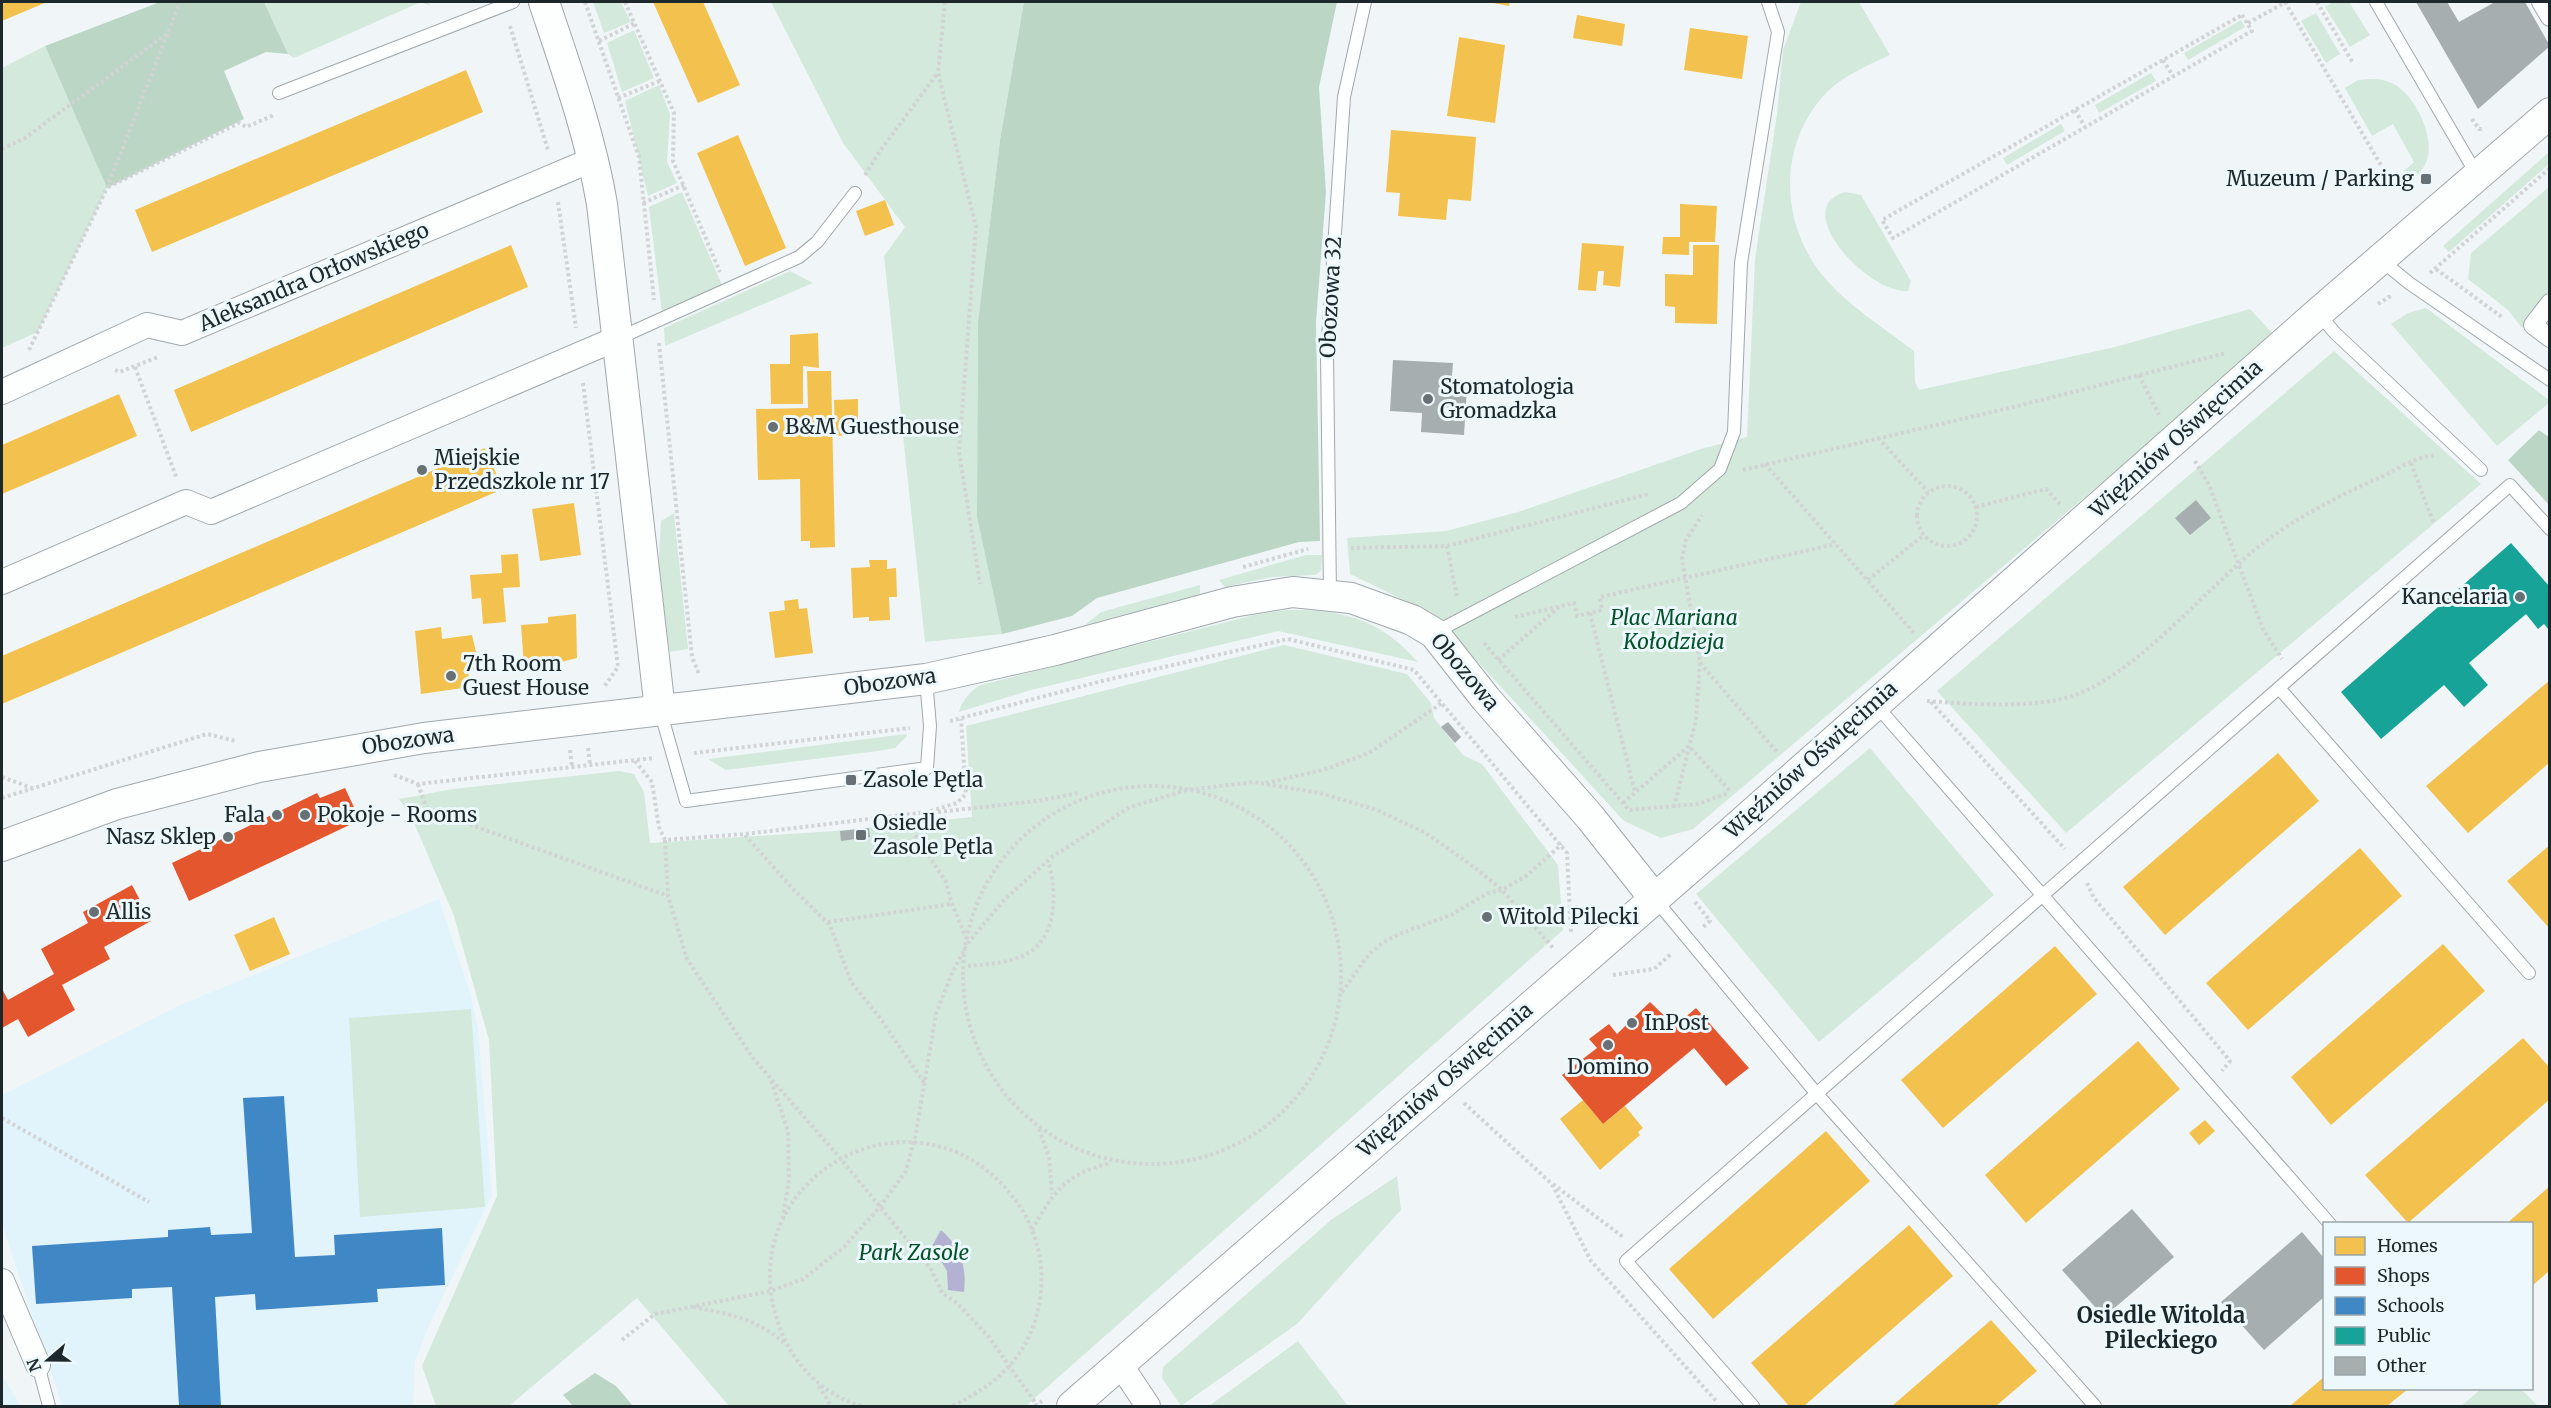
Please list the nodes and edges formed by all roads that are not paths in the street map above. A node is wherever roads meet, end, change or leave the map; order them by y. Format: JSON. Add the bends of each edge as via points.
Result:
{"nodes":[{"id":1,"x":513,"y":2,"type":"edge"},
{"id":2,"x":544,"y":2,"type":"edge"},
{"id":3,"x":1365,"y":2,"type":"edge"},
{"id":4,"x":1768,"y":2,"type":"edge"},
{"id":5,"x":2376,"y":2,"type":"edge"},
{"id":6,"x":2541,"y":2,"type":"edge"},
{"id":7,"x":2550,"y":17,"type":"edge"},
{"id":8,"x":279,"y":93,"type":"dead end"},
{"id":9,"x":2550,"y":113,"type":"edge"},
{"id":10,"x":594,"y":159,"type":"junction"},
{"id":11,"x":2477,"y":175,"type":"junction"},
{"id":12,"x":855,"y":193,"type":"road end"},
{"id":13,"x":2380,"y":259,"type":"junction"},
{"id":14,"x":2550,"y":303,"type":"edge"},
{"id":15,"x":2326,"y":323,"type":"junction"},
{"id":16,"x":618,"y":338,"type":"junction"},
{"id":17,"x":2550,"y":338,"type":"edge"},
{"id":18,"x":2550,"y":380,"type":"edge"},
{"id":19,"x":5,"y":390,"type":"edge"},
{"id":20,"x":2481,"y":470,"type":"road end"},
{"id":21,"x":2550,"y":530,"type":"edge"},
{"id":22,"x":2,"y":582,"type":"edge"},
{"id":23,"x":1330,"y":594,"type":"junction"},
{"id":24,"x":1434,"y":633,"type":"junction"},
{"id":25,"x":926,"y":678,"type":"junction"},
{"id":26,"x":2279,"y":688,"type":"junction"},
{"id":27,"x":1874,"y":704,"type":"junction"},
{"id":28,"x":660,"y":710,"type":"junction"},
{"id":29,"x":2,"y":846,"type":"edge"},
{"id":30,"x":2043,"y":895,"type":"junction"},
{"id":31,"x":1654,"y":898,"type":"junction"},
{"id":32,"x":2529,"y":973,"type":"dead end"},
{"id":33,"x":1816,"y":1093,"type":"junction"},
{"id":34,"x":2328,"y":1222,"type":"edge"},
{"id":35,"x":2,"y":1281,"type":"edge"},
{"id":36,"x":1120,"y":1364,"type":"junction"},
{"id":37,"x":38,"y":1365,"type":"joint"},
{"id":38,"x":49,"y":1407,"type":"edge"},
{"id":39,"x":1072,"y":1407,"type":"edge"},
{"id":40,"x":1148,"y":1407,"type":"edge"},
{"id":41,"x":1753,"y":1407,"type":"edge"},
{"id":42,"x":2095,"y":1407,"type":"edge"}],
"edges":[{"from":1,"to":8,"type":"lane"},
{"from":2,"to":10,"type":"street"},
{"from":3,"to":23,"type":"lane","name":"Obozowa 32","via":[[1344,97],[1327,354]]},
{"from":4,"to":24,"type":"lane","via":[[1778,32],[1741,263],[1734,432],[1720,469],[1681,503]]},
{"from":5,"to":11,"type":"lane"},
{"from":6,"to":7,"type":"street"},
{"from":9,"to":11,"type":"street","name":"Więźniów Oświęcimia"},
{"from":10,"to":16,"type":"street"},
{"from":10,"to":19,"type":"street","name":"Aleksandra Orłowskiego","via":[[182,333],[147,326]]},
{"from":11,"to":13,"type":"street","name":"Więźniów Oświęcimia"},
{"from":12,"to":16,"type":"lane","via":[[818,242],[799,257]]},
{"from":13,"to":15,"type":"street","name":"Więźniów Oświęcimia"},
{"from":13,"to":18,"type":"lane"},
{"from":14,"to":17,"type":"street","via":[[2533,325]]},
{"from":15,"to":20,"type":"lane"},
{"from":15,"to":27,"type":"street","name":"Więźniów Oświęcimia","via":[[2178,439]]},
{"from":16,"to":22,"type":"street","via":[[211,512],[186,502]]},
{"from":16,"to":28,"type":"street"},
{"from":21,"to":26,"type":"lane","via":[[2510,485]]},
{"from":23,"to":24,"type":"street","name":"Obozowa","via":[[1390,610]]},
{"from":23,"to":25,"type":"street","name":"Obozowa","via":[[1293,592],[1232,602],[1055,650]]},
{"from":24,"to":31,"type":"street","name":"Obozowa"},
{"from":25,"to":28,"type":"street","name":"Obozowa"},
{"from":25,"to":28,"type":"lane","via":[[930,726],[927,768],[686,801]]},
{"from":26,"to":30,"type":"lane"},
{"from":26,"to":32,"type":"lane"},
{"from":27,"to":30,"type":"lane"},
{"from":27,"to":31,"type":"street","name":"Więźniów Oświęcimia"},
{"from":28,"to":29,"type":"street","name":"Obozowa","via":[[424,738],[259,767],[117,804]]},
{"from":30,"to":33,"type":"lane"},
{"from":30,"to":34,"type":"lane"},
{"from":31,"to":33,"type":"lane"},
{"from":31,"to":36,"type":"street","name":"Więźniów Oświęcimia"},
{"from":33,"to":41,"type":"lane","via":[[1626,1260]]},
{"from":33,"to":42,"type":"lane"},
{"from":35,"to":37,"type":"street"},
{"from":36,"to":39,"type":"street","name":"Więźniów Oświęcimia"},
{"from":36,"to":40,"type":"street"},
{"from":37,"to":38,"type":"lane"}]}
